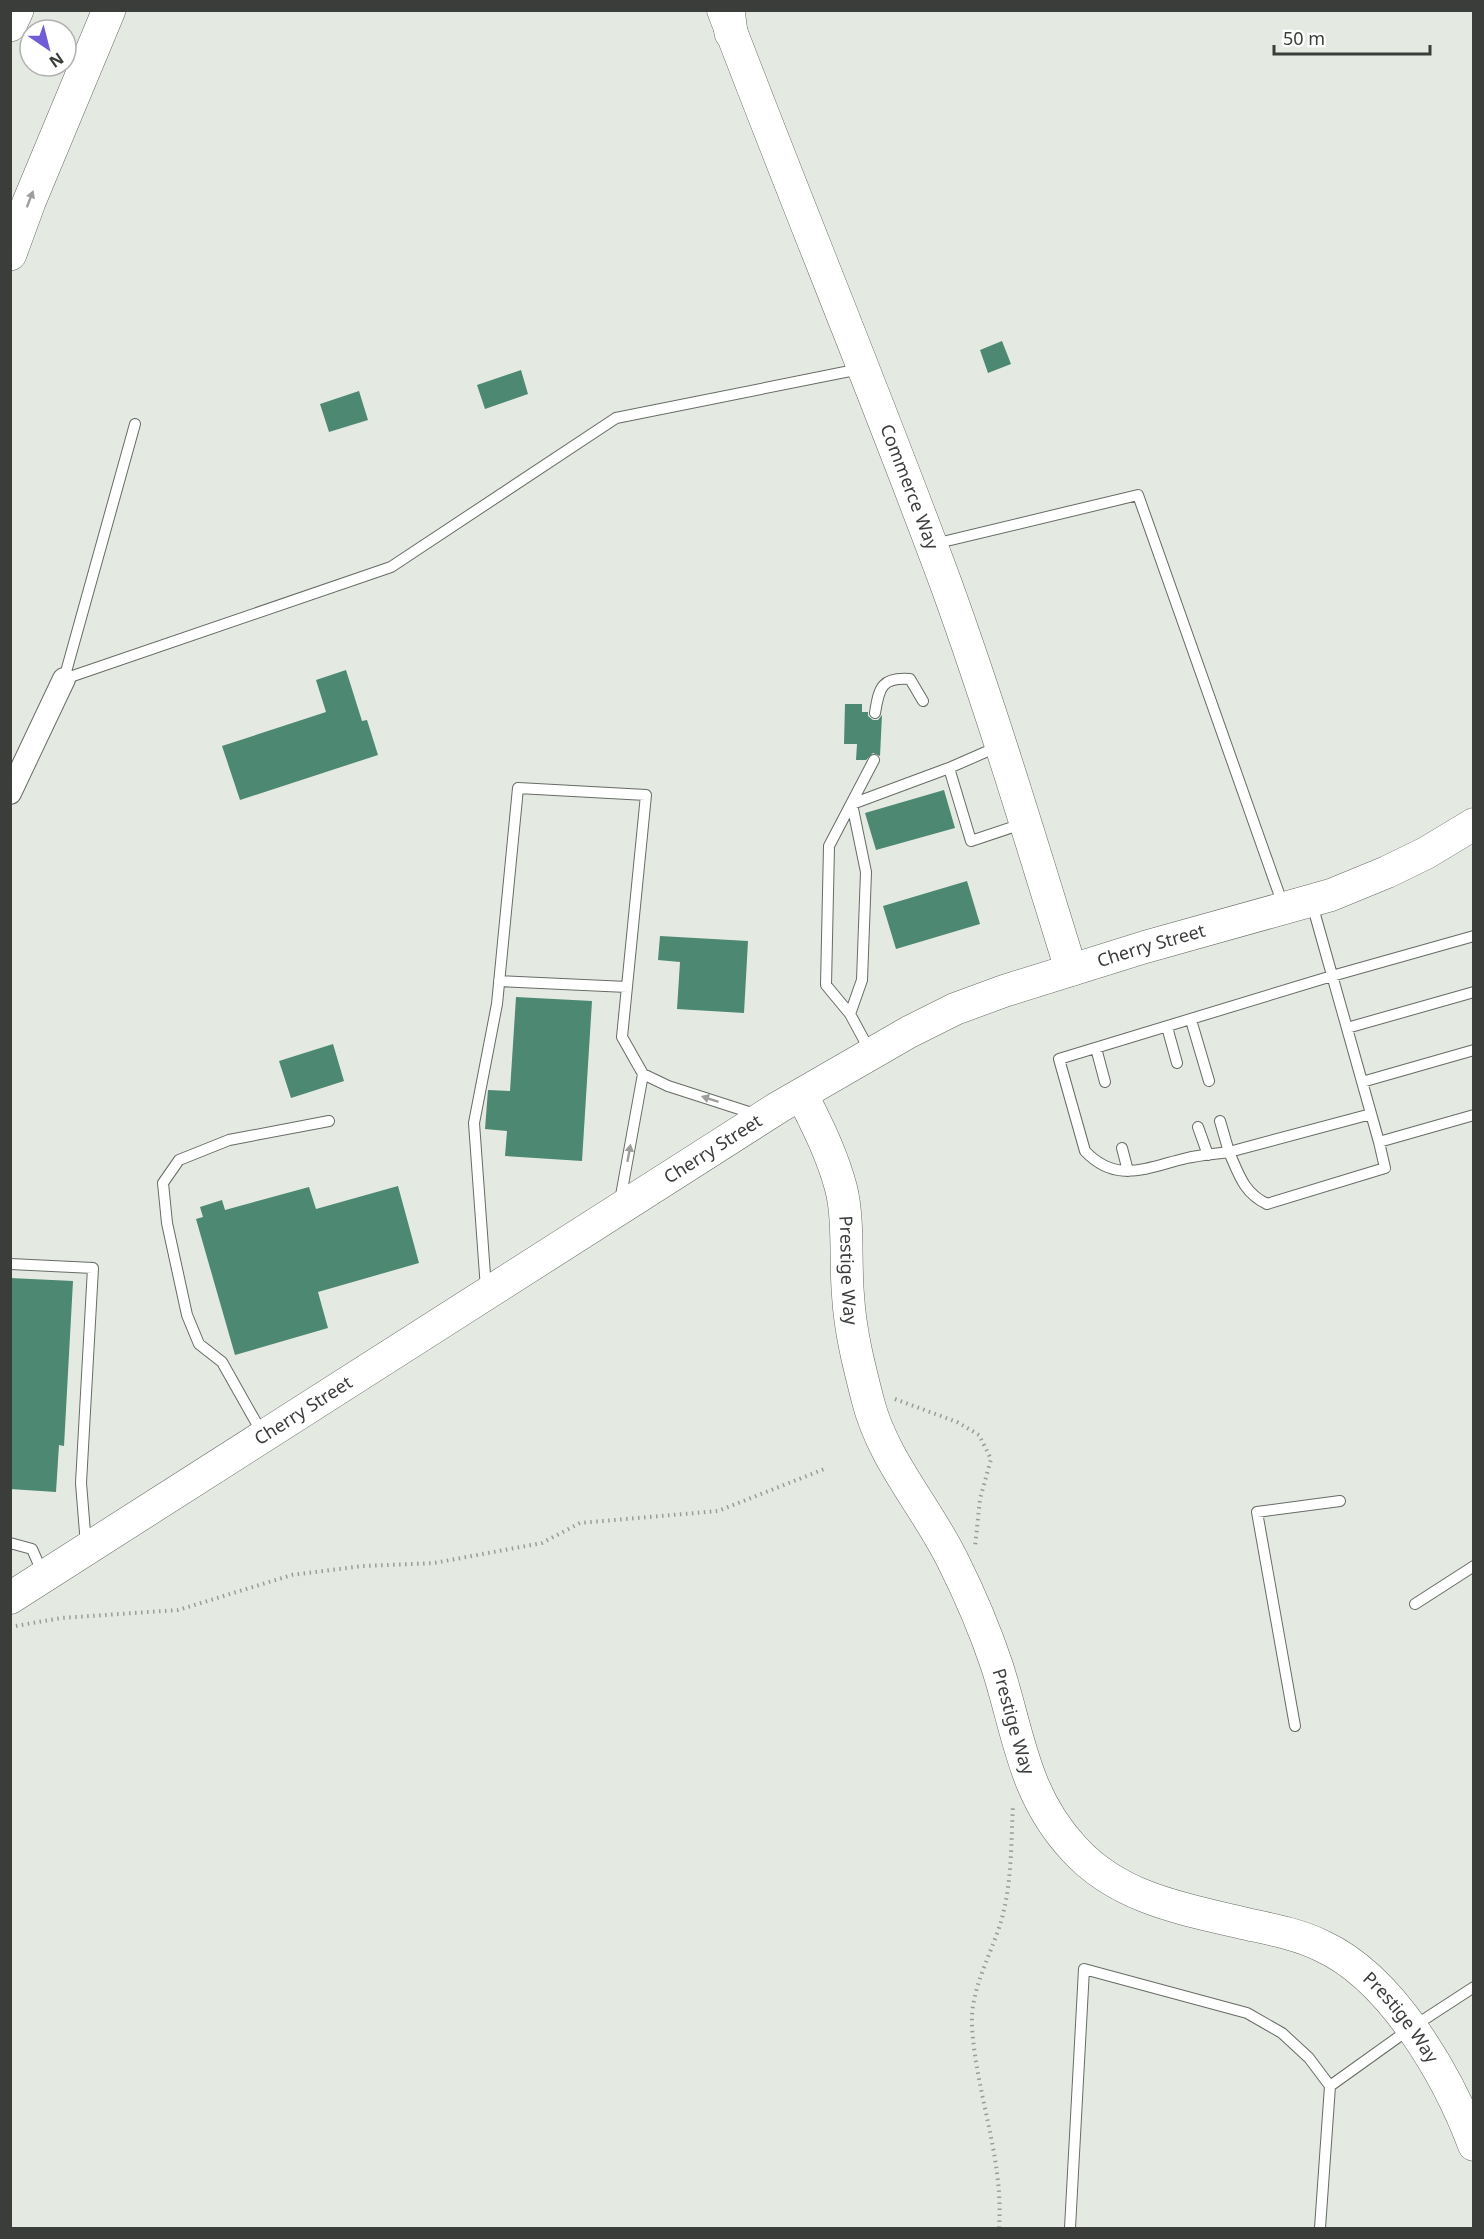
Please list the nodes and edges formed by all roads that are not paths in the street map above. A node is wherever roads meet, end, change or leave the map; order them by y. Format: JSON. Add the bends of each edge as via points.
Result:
{"nodes":[{"id":1,"x":17,"y":10,"type":"edge"},
{"id":2,"x":109,"y":10,"type":"edge"},
{"id":3,"x":727,"y":18,"type":"edge"},
{"id":4,"x":10,"y":25,"type":"edge"},
{"id":5,"x":10,"y":254,"type":"edge"},
{"id":6,"x":863,"y":368,"type":"junction"},
{"id":7,"x":135,"y":424,"type":"dead end"},
{"id":8,"x":930,"y":545,"type":"junction"},
{"id":9,"x":64,"y":679,"type":"junction"},
{"id":10,"x":923,"y":701,"type":"dead end"},
{"id":11,"x":875,"y":713,"type":"dead end"},
{"id":12,"x":1000,"y":745,"type":"junction"},
{"id":13,"x":874,"y":760,"type":"dead end"},
{"id":14,"x":949,"y":768,"type":"junction"},
{"id":15,"x":10,"y":793,"type":"edge"},
{"id":16,"x":852,"y":804,"type":"junction"},
{"id":17,"x":1025,"y":823,"type":"junction"},
{"id":18,"x":1473,"y":824,"type":"edge"},
{"id":19,"x":1298,"y":904,"type":"junction"},
{"id":20,"x":1473,"y":936,"type":"edge"},
{"id":21,"x":1071,"y":970,"type":"junction"},
{"id":22,"x":1332,"y":976,"type":"junction"},
{"id":23,"x":499,"y":981,"type":"junction"},
{"id":24,"x":627,"y":987,"type":"junction"},
{"id":25,"x":1473,"y":992,"type":"edge"},
{"id":26,"x":850,"y":1014,"type":"junction"},
{"id":27,"x":1191,"y":1020,"type":"junction"},
{"id":28,"x":1167,"y":1027,"type":"junction"},
{"id":29,"x":1347,"y":1028,"type":"junction"},
{"id":30,"x":1096,"y":1048,"type":"junction"},
{"id":31,"x":1473,"y":1050,"type":"edge"},
{"id":32,"x":871,"y":1053,"type":"junction"},
{"id":33,"x":1177,"y":1063,"type":"dead end"},
{"id":34,"x":642,"y":1074,"type":"junction"},
{"id":35,"x":1209,"y":1081,"type":"dead end"},
{"id":36,"x":1105,"y":1082,"type":"dead end"},
{"id":37,"x":1362,"y":1082,"type":"junction"},
{"id":38,"x":801,"y":1095,"type":"junction"},
{"id":39,"x":1371,"y":1114,"type":"junction"},
{"id":40,"x":1473,"y":1115,"type":"edge"},
{"id":41,"x":765,"y":1117,"type":"junction"},
{"id":42,"x":329,"y":1121,"type":"dead end"},
{"id":43,"x":1220,"y":1121,"type":"dead end"},
{"id":44,"x":1198,"y":1127,"type":"dead end"},
{"id":45,"x":1379,"y":1142,"type":"junction"},
{"id":46,"x":1122,"y":1148,"type":"dead end"},
{"id":47,"x":1229,"y":1152,"type":"junction"},
{"id":48,"x":1208,"y":1155,"type":"junction"},
{"id":49,"x":1128,"y":1172,"type":"junction"},
{"id":50,"x":618,"y":1210,"type":"junction"},
{"id":51,"x":10,"y":1264,"type":"edge"},
{"id":52,"x":486,"y":1296,"type":"junction"},
{"id":53,"x":264,"y":1436,"type":"junction"},
{"id":54,"x":1340,"y":1501,"type":"dead end"},
{"id":55,"x":10,"y":1543,"type":"edge"},
{"id":56,"x":87,"y":1550,"type":"junction"},
{"id":57,"x":1473,"y":1566,"type":"edge"},
{"id":58,"x":44,"y":1577,"type":"junction"},
{"id":59,"x":10,"y":1598,"type":"edge"},
{"id":60,"x":1415,"y":1604,"type":"dead end"},
{"id":61,"x":1295,"y":1726,"type":"dead end"},
{"id":62,"x":1473,"y":1987,"type":"edge"},
{"id":63,"x":1411,"y":2028,"type":"junction"},
{"id":64,"x":1330,"y":2086,"type":"junction"},
{"id":65,"x":1473,"y":2145,"type":"edge"},
{"id":66,"x":1070,"y":2229,"type":"edge"},
{"id":67,"x":1320,"y":2229,"type":"edge"}],
"edges":[{"from":1,"to":4,"type":"highway"},
{"from":5,"to":2,"type":"highway","one_way":true},
{"from":3,"to":6,"type":"main road","name":"Commerce Way"},
{"from":6,"to":8,"type":"main road","name":"Commerce Way"},
{"from":6,"to":9,"type":"lane","via":[[616,418],[391,567]]},
{"from":7,"to":9,"type":"lane"},
{"from":8,"to":12,"type":"main road","name":"Commerce Way"},
{"from":8,"to":19,"type":"lane","via":[[1138,495]]},
{"from":9,"to":15,"type":"street"},
{"from":10,"to":11,"type":"lane","via":[[910,679],[896,678],[886,682],[877,696]]},
{"from":12,"to":14,"type":"lane"},
{"from":12,"to":17,"type":"main road","name":"Commerce Way"},
{"from":13,"to":16,"type":"lane"},
{"from":14,"to":16,"type":"lane"},
{"from":14,"to":17,"type":"lane","via":[[971,841]]},
{"from":16,"to":26,"type":"lane","via":[[866,872],[862,980]]},
{"from":16,"to":26,"type":"lane","via":[[829,846],[826,985]]},
{"from":17,"to":21,"type":"main road","name":"Commerce Way"},
{"from":18,"to":19,"type":"main road","name":"Cherry Street","via":[[1387,872]]},
{"from":19,"to":21,"type":"main road","name":"Cherry Street"},
{"from":19,"to":22,"type":"lane"},
{"from":20,"to":22,"type":"lane"},
{"from":21,"to":32,"type":"main road","name":"Cherry Street","via":[[956,1010]]},
{"from":22,"to":27,"type":"lane"},
{"from":22,"to":29,"type":"lane"},
{"from":23,"to":24,"type":"lane"},
{"from":23,"to":24,"type":"lane","via":[[518,788],[541,789],[646,795]]},
{"from":23,"to":52,"type":"lane","via":[[474,1123]]},
{"from":24,"to":34,"type":"lane","via":[[622,1037]]},
{"from":25,"to":29,"type":"lane"},
{"from":26,"to":32,"type":"lane"},
{"from":27,"to":28,"type":"lane"},
{"from":27,"to":35,"type":"lane"},
{"from":28,"to":30,"type":"lane"},
{"from":28,"to":33,"type":"lane"},
{"from":29,"to":37,"type":"lane"},
{"from":30,"to":36,"type":"lane"},
{"from":30,"to":49,"type":"lane","via":[[1059,1059],[1085,1151],[1093,1160]]},
{"from":31,"to":37,"type":"lane"},
{"from":32,"to":38,"type":"main road","name":"Cherry Street"},
{"from":41,"to":34,"type":"lane","one_way":true},
{"from":50,"to":34,"type":"lane","one_way":true},
{"from":37,"to":39,"type":"lane"},
{"from":38,"to":41,"type":"main road","name":"Cherry Street"},
{"from":38,"to":63,"type":"main road","name":"Prestige Way","via":[[828,1147],[842,1191],[848,1299],[875,1427],[951,1558],[972,1603],[997,1667],[1027,1774],[1046,1813],[1078,1854],[1115,1883],[1166,1905],[1294,1935],[1349,1961],[1373,1980]]},
{"from":39,"to":45,"type":"lane"},
{"from":39,"to":47,"type":"lane"},
{"from":40,"to":45,"type":"lane"},
{"from":41,"to":50,"type":"main road","name":"Cherry Street"},
{"from":42,"to":53,"type":"lane","via":[[229,1140],[179,1160],[163,1183],[167,1223],[187,1315],[199,1344],[222,1362]]},
{"from":43,"to":47,"type":"lane"},
{"from":44,"to":48,"type":"lane"},
{"from":45,"to":47,"type":"lane","via":[[1385,1168],[1267,1204],[1245,1188]]},
{"from":46,"to":49,"type":"lane"},
{"from":47,"to":48,"type":"lane"},
{"from":48,"to":49,"type":"lane"},
{"from":50,"to":52,"type":"main road","name":"Cherry Street"},
{"from":51,"to":56,"type":"lane","via":[[93,1268],[81,1483]]},
{"from":52,"to":53,"type":"main road","name":"Cherry Street"},
{"from":53,"to":56,"type":"main road","name":"Cherry Street"},
{"from":54,"to":61,"type":"lane","via":[[1257,1512]]},
{"from":55,"to":58,"type":"lane","via":[[32,1549]]},
{"from":56,"to":58,"type":"main road","name":"Cherry Street"},
{"from":57,"to":60,"type":"lane"},
{"from":58,"to":59,"type":"main road","name":"Cherry Street"},
{"from":62,"to":63,"type":"lane"},
{"from":63,"to":64,"type":"lane"},
{"from":63,"to":65,"type":"main road","name":"Prestige Way","via":[[1448,2086]]},
{"from":64,"to":66,"type":"lane","via":[[1309,2058],[1282,2033],[1246,2013],[1084,1969]]},
{"from":64,"to":67,"type":"lane"}]}
